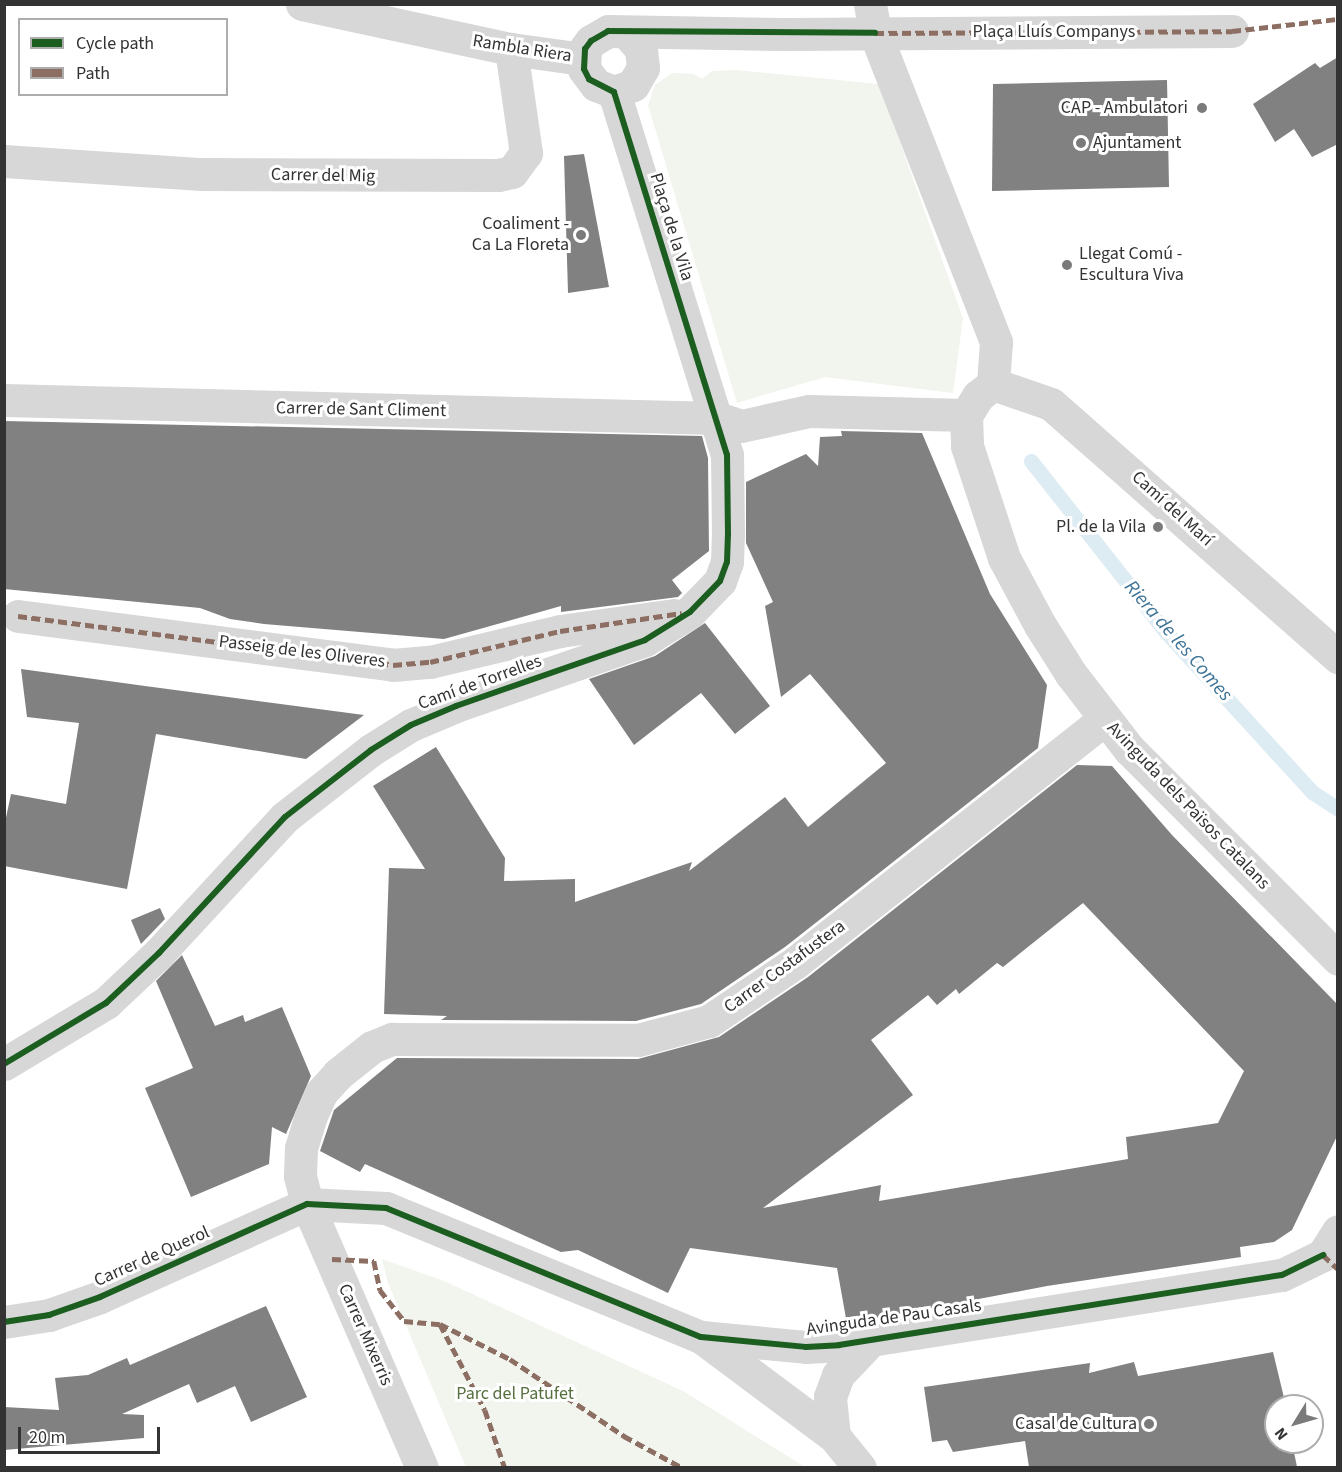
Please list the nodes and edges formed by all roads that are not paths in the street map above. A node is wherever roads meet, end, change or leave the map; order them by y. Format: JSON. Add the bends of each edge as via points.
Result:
{"nodes":[{"id":1,"x":302,"y":4,"type":"edge"},
{"id":2,"x":872,"y":19,"type":"edge"},
{"id":3,"x":1232,"y":31,"type":"dead end"},
{"id":4,"x":628,"y":34,"type":"junction"},
{"id":5,"x":512,"y":49,"type":"junction"},
{"id":6,"x":584,"y":59,"type":"junction"},
{"id":7,"x":614,"y":92,"type":"junction"},
{"id":8,"x":4,"y":161,"type":"edge"},
{"id":9,"x":993,"y":384,"type":"junction"},
{"id":10,"x":4,"y":400,"type":"edge"},
{"id":11,"x":966,"y":415,"type":"junction"},
{"id":12,"x":717,"y":418,"type":"junction"},
{"id":13,"x":690,"y":612,"type":"junction"},
{"id":14,"x":18,"y":616,"type":"dead end"},
{"id":15,"x":1338,"y":657,"type":"edge"},
{"id":16,"x":1104,"y":720,"type":"junction"},
{"id":17,"x":1338,"y":959,"type":"edge"},
{"id":18,"x":4,"y":1064,"type":"edge"},
{"id":19,"x":307,"y":1204,"type":"junction"},
{"id":20,"x":1333,"y":1252,"type":"edge"},
{"id":21,"x":4,"y":1322,"type":"edge"},
{"id":22,"x":700,"y":1337,"type":"junction"},
{"id":23,"x":872,"y":1339,"type":"junction"},
{"id":24,"x":834,"y":1436,"type":"junction"},
{"id":25,"x":422,"y":1467,"type":"edge"},
{"id":26,"x":860,"y":1467,"type":"edge"}],
"edges":[{"from":1,"to":5,"type":"street","name":"Rambla Riera"},
{"from":2,"to":3,"type":"street","name":"Plaça Lluís Companys"},
{"from":2,"to":4,"type":"street","name":"Rambla Riera"},
{"from":2,"to":9,"type":"street","via":[[996,342]]},
{"from":4,"to":6,"type":"street","name":"Rambla Riera","via":[[599,34],[585,49]]},
{"from":4,"to":7,"type":"street","via":[[641,49],[643,68],[633,85]]},
{"from":5,"to":6,"type":"street","name":"Rambla Riera"},
{"from":5,"to":8,"type":"street","name":"Carrer del Mig","via":[[526,153],[512,172],[498,176],[202,174]]},
{"from":6,"to":7,"type":"street","via":[[589,79]]},
{"from":7,"to":12,"type":"street","name":"Plaça de la Vila"},
{"from":9,"to":11,"type":"street","via":[[978,396]]},
{"from":9,"to":15,"type":"street","name":"Camí del Marí","via":[[1051,404]]},
{"from":10,"to":12,"type":"street","name":"Carrer de Sant Climent"},
{"from":11,"to":12,"type":"street","via":[[809,411],[741,426]]},
{"from":11,"to":16,"type":"street","name":"Avinguda dels Països Catalans","via":[[967,446],[1004,558],[1040,625]]},
{"from":12,"to":13,"type":"street","name":"Camí de Torrelles","via":[[729,478],[727,562],[720,581]]},
{"from":13,"to":14,"type":"street","name":"Passeig de les Oliveres","via":[[560,631],[430,662],[393,664]]},
{"from":13,"to":18,"type":"street","name":"Camí de Torrelles","via":[[645,640],[420,721],[371,750],[285,818],[159,953],[106,1003]]},
{"from":16,"to":17,"type":"street","name":"Avinguda dels Països Catalans"},
{"from":16,"to":19,"type":"street","name":"Carrer Costafustera","via":[[796,962],[709,1021],[638,1040],[423,1037],[392,1039],[372,1047],[353,1059],[321,1093],[309,1118],[301,1148],[300,1176]]},
{"from":19,"to":21,"type":"street","name":"Carrer de Querol","via":[[100,1297],[48,1315]]},
{"from":19,"to":22,"type":"street","name":"Avinguda de Pau Casals","via":[[386,1208]]},
{"from":19,"to":25,"type":"street","name":"Carrer Mixerris"},
{"from":20,"to":23,"type":"street","name":"Avinguda de Pau Casals","via":[[1282,1275]]},
{"from":22,"to":23,"type":"street","name":"Avinguda de Pau Casals","via":[[806,1347]]},
{"from":22,"to":24,"type":"street"},
{"from":23,"to":24,"type":"street","via":[[838,1375],[830,1397]]},
{"from":24,"to":26,"type":"street"}]}
